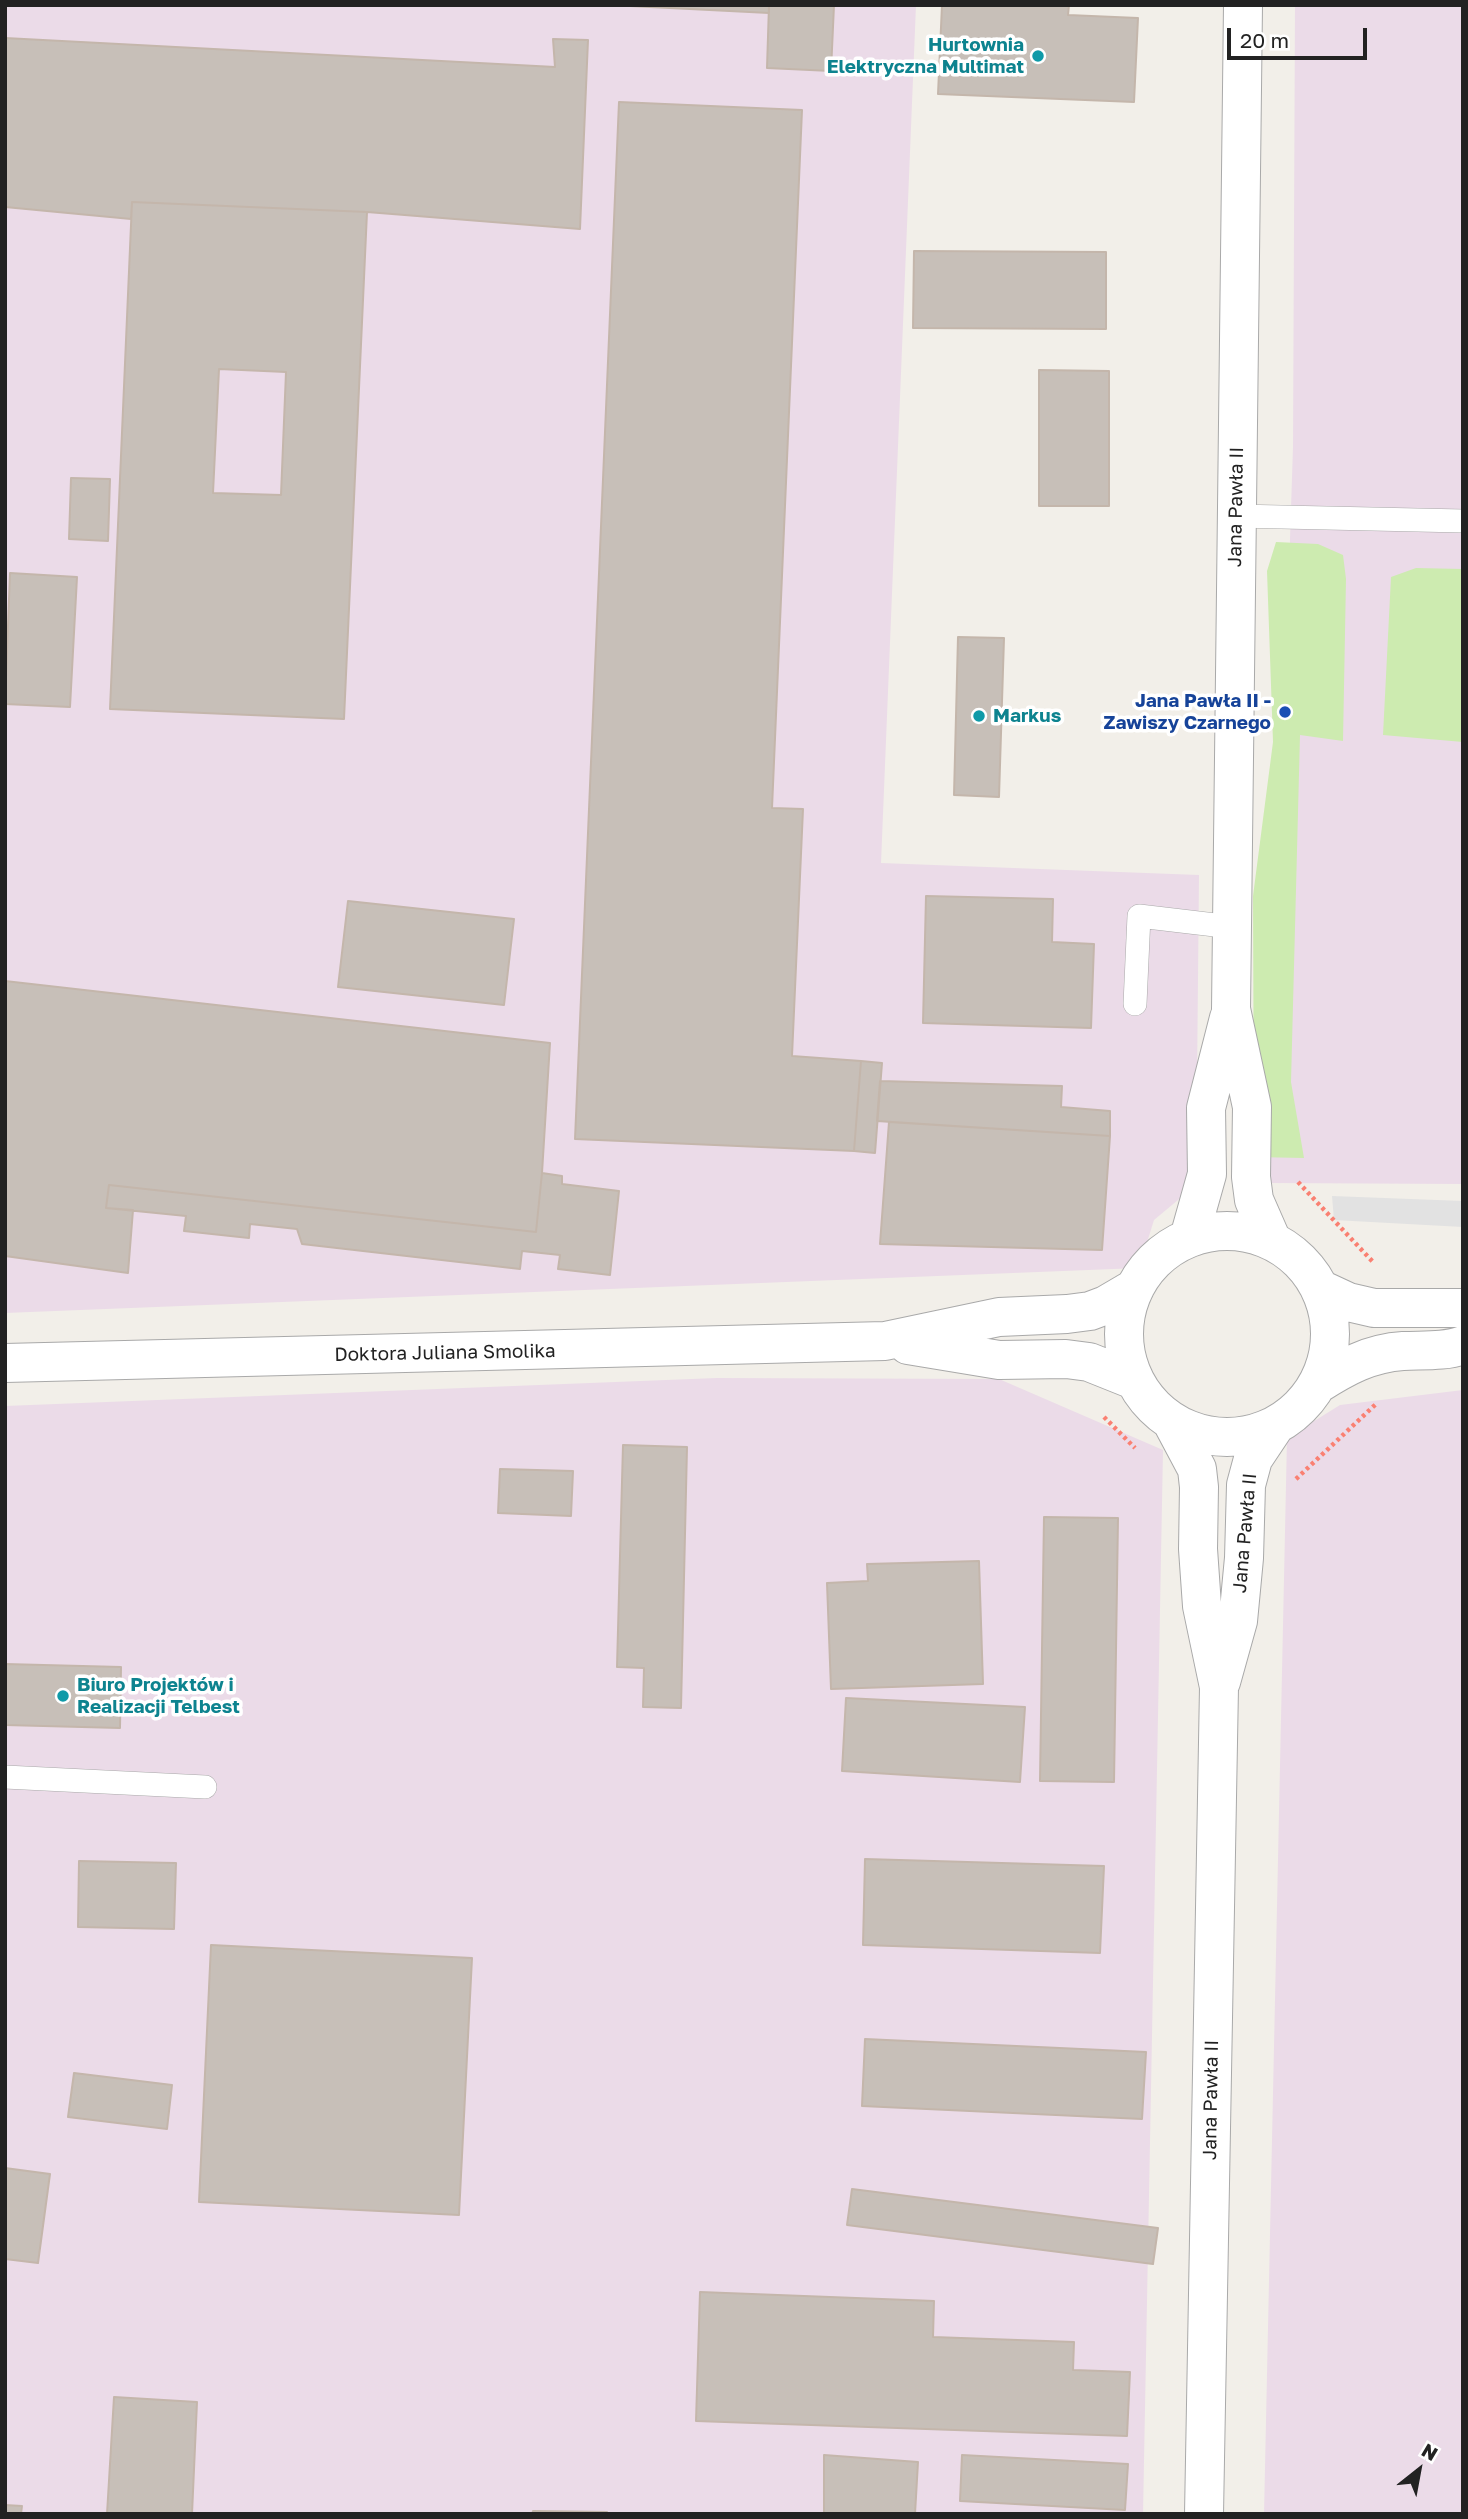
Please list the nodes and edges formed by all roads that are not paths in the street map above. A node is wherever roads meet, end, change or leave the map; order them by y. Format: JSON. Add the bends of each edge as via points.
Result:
{"nodes":[{"id":1,"x":1243,"y":5,"type":"edge"},
{"id":2,"x":1236,"y":516,"type":"junction"},
{"id":3,"x":1463,"y":521,"type":"edge"},
{"id":4,"x":1232,"y":928,"type":"junction"},
{"id":5,"x":1135,"y":1004,"type":"dead end"},
{"id":6,"x":1231,"y":1009,"type":"junction"},
{"id":7,"x":1189,"y":1238,"type":"junction"},
{"id":8,"x":1272,"y":1241,"type":"junction"},
{"id":9,"x":1135,"y":1288,"type":"junction"},
{"id":10,"x":1320,"y":1289,"type":"junction"},
{"id":11,"x":1463,"y":1308,"type":"edge"},
{"id":12,"x":885,"y":1341,"type":"junction"},
{"id":13,"x":1463,"y":1345,"type":"edge"},
{"id":14,"x":5,"y":1363,"type":"edge"},
{"id":15,"x":1134,"y":1380,"type":"junction"},
{"id":16,"x":1318,"y":1384,"type":"junction"},
{"id":17,"x":1172,"y":1422,"type":"junction"},
{"id":18,"x":1275,"y":1426,"type":"junction"},
{"id":19,"x":1219,"y":1687,"type":"junction"},
{"id":20,"x":5,"y":1777,"type":"edge"},
{"id":21,"x":205,"y":1787,"type":"dead end"},
{"id":22,"x":1204,"y":2514,"type":"edge"}],
"edges":[{"from":1,"to":2,"type":"street","name":"Jana Pawła II"},
{"from":2,"to":3,"type":"lane"},
{"from":2,"to":4,"type":"street","name":"Jana Pawła II"},
{"from":4,"to":5,"type":"lane","via":[[1139,916]]},
{"from":4,"to":6,"type":"street","name":"Jana Pawła II"},
{"from":6,"to":7,"type":"street","name":"Jana Pawła II","via":[[1206,1108],[1207,1174]]},
{"from":6,"to":8,"type":"street","name":"Jana Pawła II","via":[[1252,1107],[1254,1200]]},
{"from":7,"to":8,"type":"street","via":[[1217,1231],[1245,1232]]},
{"from":7,"to":9,"type":"street","via":[[1164,1252]]},
{"from":8,"to":10,"type":"street","via":[[1296,1257]]},
{"from":9,"to":12,"type":"street","name":"Doktora Juliana Smolika","via":[[1090,1311],[999,1317]]},
{"from":9,"to":15,"type":"street","via":[[1124,1325],[1125,1353]]},
{"from":10,"to":11,"type":"street","via":[[1374,1308]]},
{"from":10,"to":16,"type":"street","via":[[1330,1347]]},
{"from":12,"to":14,"type":"street","name":"Doktora Juliana Smolika"},
{"from":12,"to":15,"type":"street","name":"Doktora Juliana Smolika","via":[[999,1360],[1089,1362]]},
{"from":13,"to":16,"type":"street","via":[[1378,1355],[1352,1363]]},
{"from":15,"to":17,"type":"street","via":[[1150,1403]]},
{"from":16,"to":18,"type":"street","via":[[1306,1401]]},
{"from":17,"to":18,"type":"street","via":[[1217,1437],[1258,1433]]},
{"from":17,"to":19,"type":"street","name":"Jana Pawła II","via":[[1197,1469],[1202,1606]]},
{"from":18,"to":19,"type":"street","name":"Jana Pawła II","via":[[1252,1459],[1246,1485],[1238,1621]]},
{"from":19,"to":22,"type":"street","name":"Jana Pawła II"},
{"from":20,"to":21,"type":"lane"}]}
